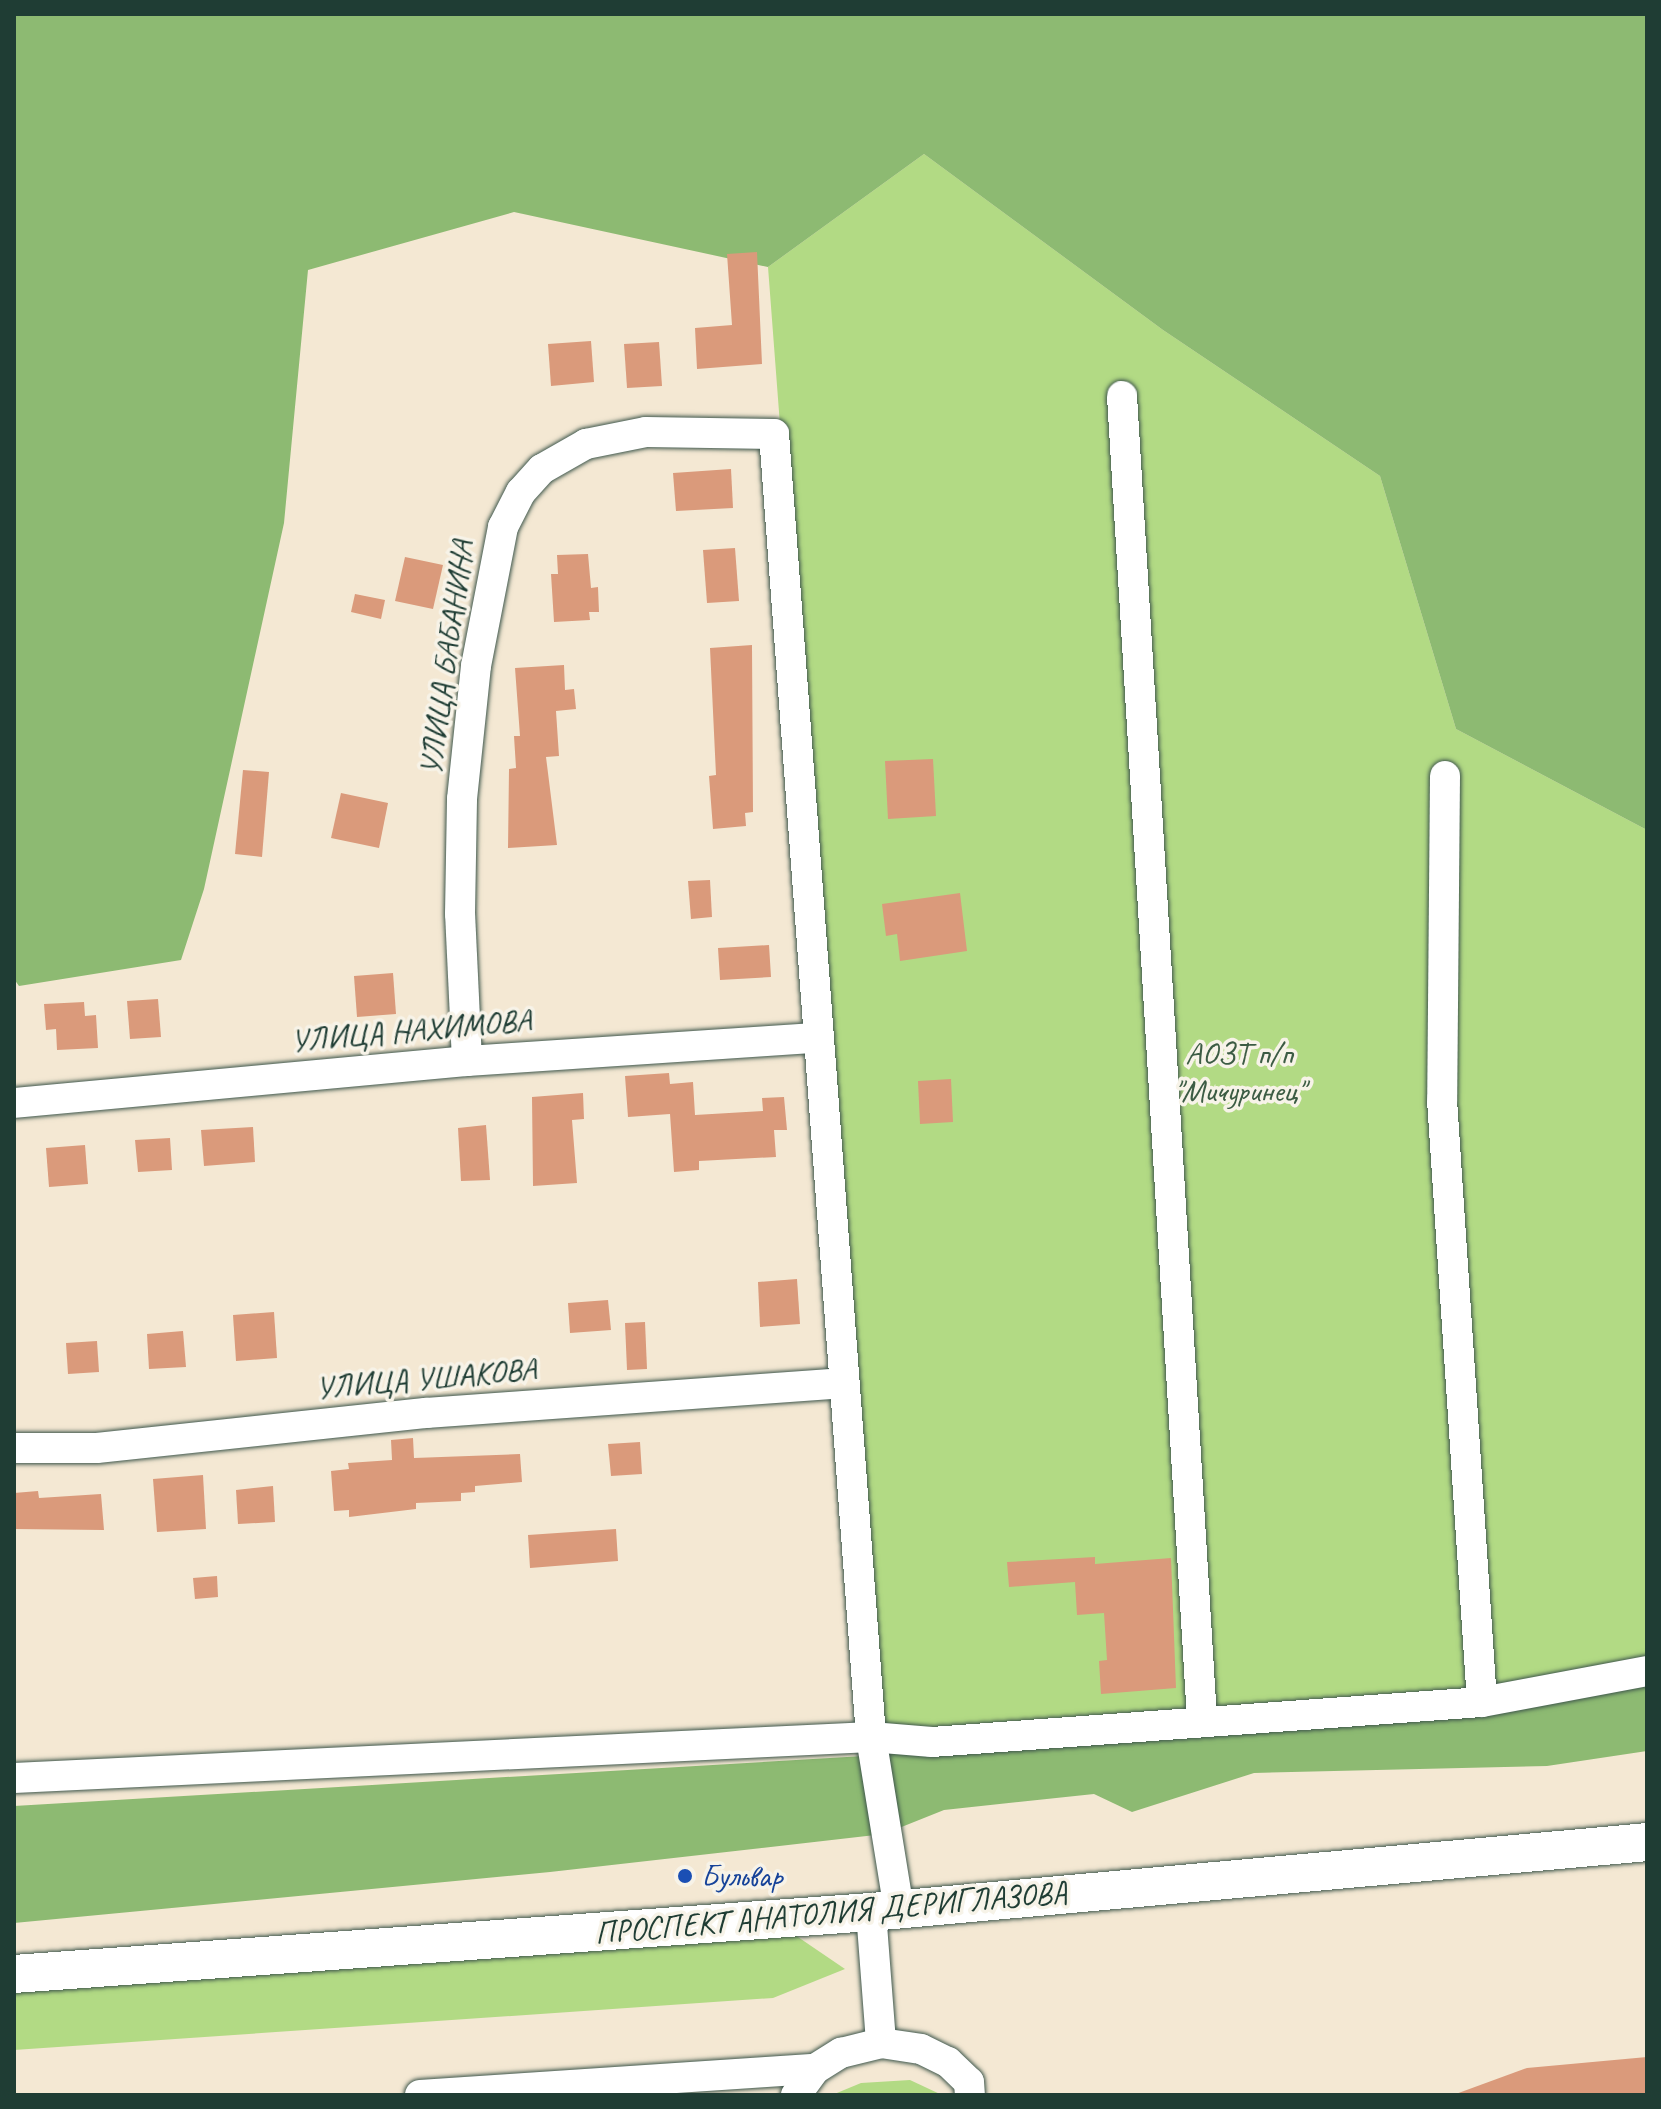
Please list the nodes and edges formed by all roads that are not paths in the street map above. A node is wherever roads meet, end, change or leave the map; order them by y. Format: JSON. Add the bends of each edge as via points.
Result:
{"nodes":[{"id":1,"x":1122,"y":396,"type":"dead end"},
{"id":2,"x":1445,"y":776,"type":"dead end"},
{"id":3,"x":815,"y":1038,"type":"junction"},
{"id":4,"x":467,"y":1061,"type":"junction"},
{"id":5,"x":14,"y":1103,"type":"edge"},
{"id":6,"x":844,"y":1383,"type":"junction"},
{"id":7,"x":14,"y":1448,"type":"edge"},
{"id":8,"x":1647,"y":1671,"type":"edge"},
{"id":9,"x":1482,"y":1702,"type":"junction"},
{"id":10,"x":1202,"y":1719,"type":"junction"},
{"id":11,"x":871,"y":1737,"type":"junction"},
{"id":12,"x":14,"y":1778,"type":"edge"},
{"id":13,"x":1647,"y":1842,"type":"edge"},
{"id":14,"x":885,"y":1911,"type":"junction"},
{"id":15,"x":14,"y":1974,"type":"edge"},
{"id":16,"x":881,"y":2043,"type":"junction"},
{"id":17,"x":815,"y":2069,"type":"junction"},
{"id":18,"x":563,"y":2090,"type":"edge"},
{"id":19,"x":420,"y":2095,"type":"edge"},
{"id":20,"x":796,"y":2095,"type":"edge"},
{"id":21,"x":970,"y":2095,"type":"edge"}],
"edges":[{"from":1,"to":10,"type":"street"},
{"from":2,"to":9,"type":"street","via":[[1442,1100]]},
{"from":3,"to":4,"type":"street","name":"УЛИЦА НАХИМОВА"},
{"from":3,"to":4,"type":"street","name":"УЛИЦА БАБАНИНА","via":[[774,434],[646,432],[586,444],[542,469],[521,492],[503,527],[476,666],[462,799],[460,914]]},
{"from":3,"to":6,"type":"street"},
{"from":4,"to":5,"type":"street","name":"УЛИЦА НАХИМОВА"},
{"from":6,"to":7,"type":"street","name":"УЛИЦА УШАКОВА","via":[[427,1413],[97,1448]]},
{"from":6,"to":11,"type":"street"},
{"from":8,"to":9,"type":"street"},
{"from":9,"to":10,"type":"street"},
{"from":10,"to":11,"type":"street","via":[[932,1742]]},
{"from":11,"to":12,"type":"street"},
{"from":11,"to":14,"type":"street"},
{"from":13,"to":14,"type":"main road","name":"ПРОСПЕКТ АНАТОЛИЯ ДЕРИГЛАЗОВА"},
{"from":14,"to":15,"type":"main road","name":"ПРОСПЕКТ АНАТОЛИЯ ДЕРИГЛАЗОВА"},
{"from":14,"to":16,"type":"street"},
{"from":16,"to":17,"type":"street","via":[[841,2053]]},
{"from":16,"to":21,"type":"street","via":[[921,2049],[948,2062],[969,2082]]},
{"from":17,"to":18,"type":"street"},
{"from":17,"to":20,"type":"street"},
{"from":18,"to":19,"type":"street"}]}
